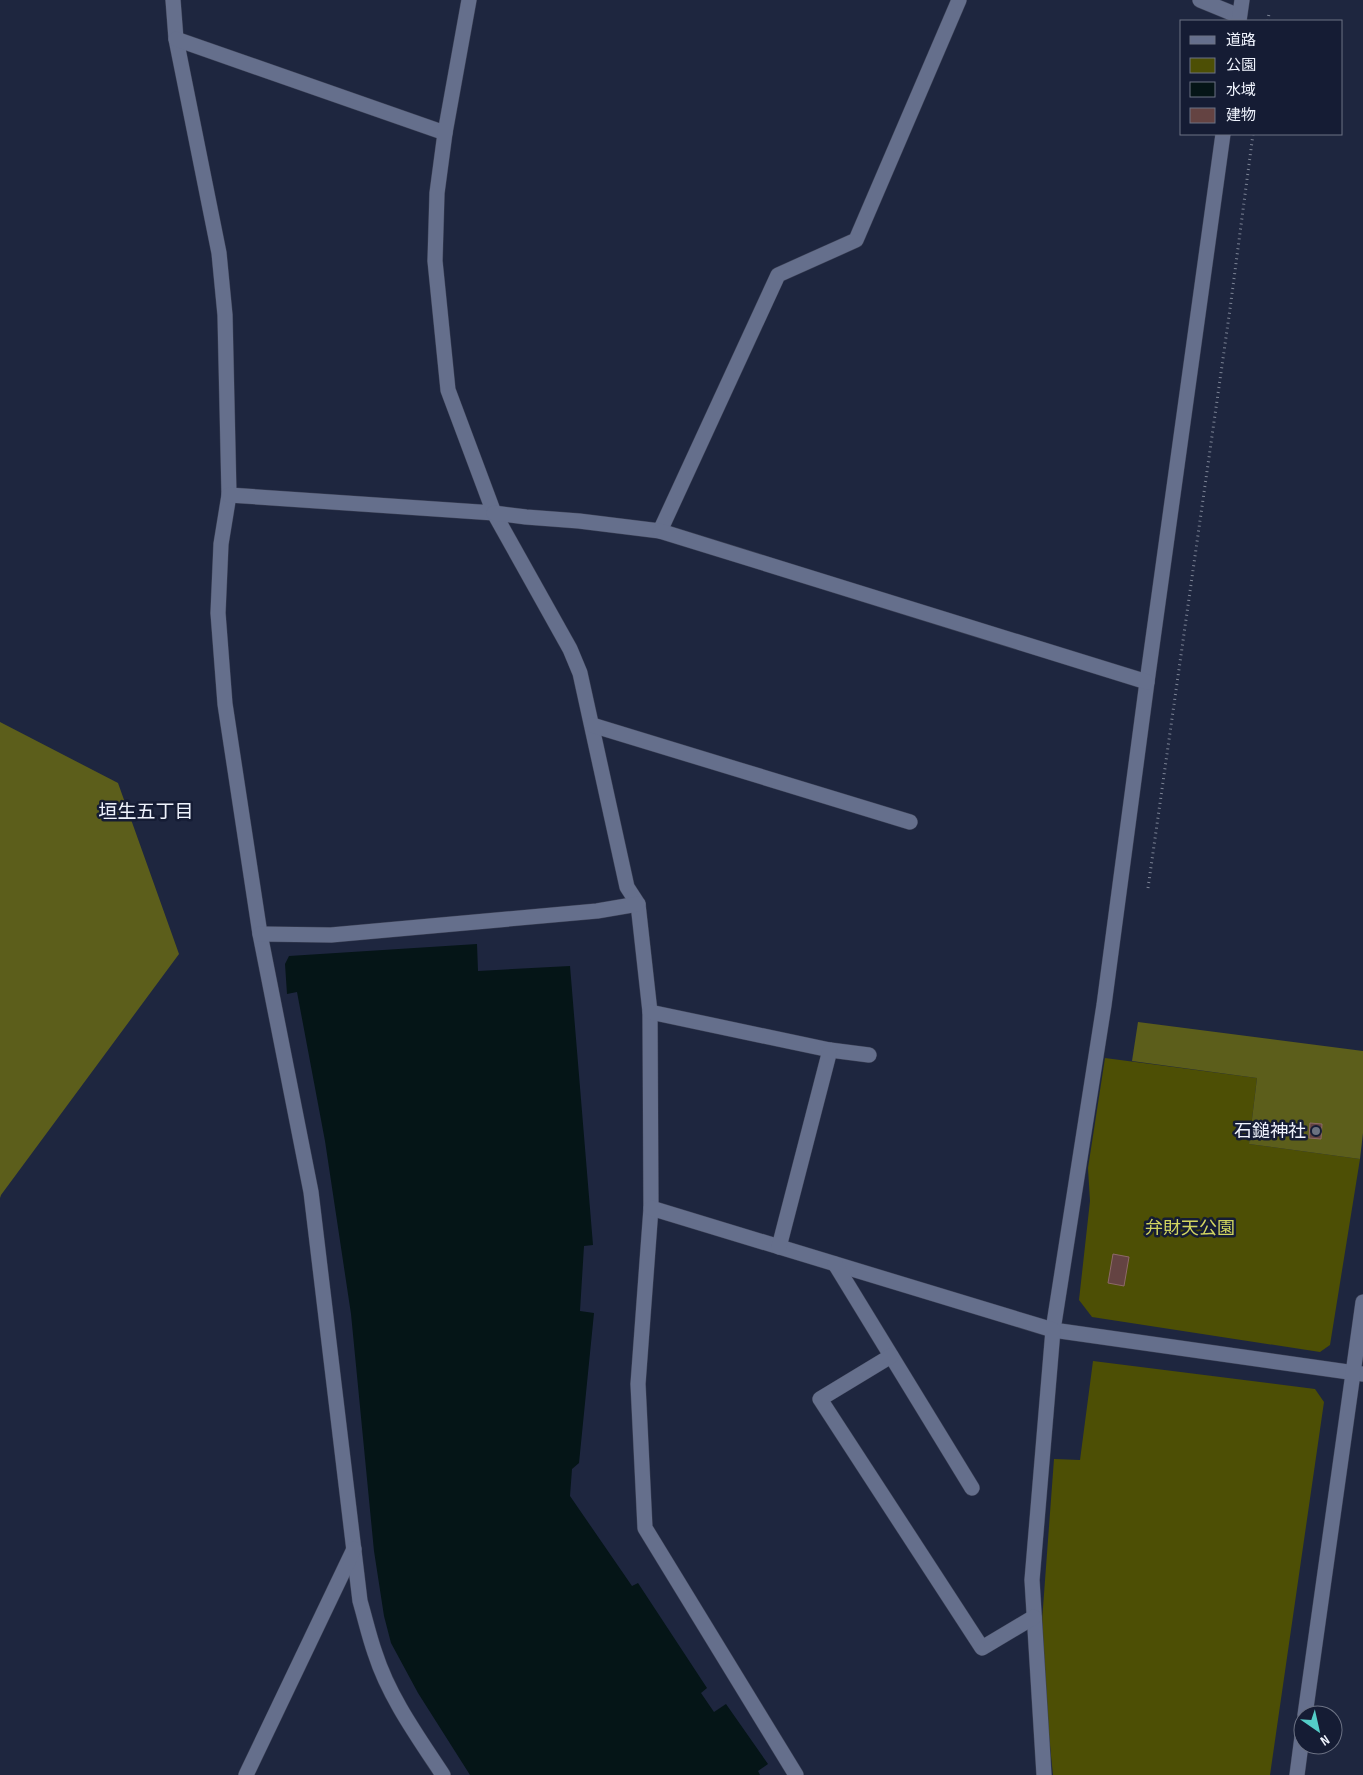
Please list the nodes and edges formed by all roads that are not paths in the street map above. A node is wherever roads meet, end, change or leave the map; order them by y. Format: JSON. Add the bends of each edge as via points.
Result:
{"nodes":[{"id":1,"x":173,"y":0,"type":"edge"},
{"id":2,"x":469,"y":0,"type":"edge"},
{"id":3,"x":959,"y":0,"type":"edge"},
{"id":4,"x":1200,"y":0,"type":"edge"},
{"id":5,"x":1242,"y":0,"type":"edge"},
{"id":6,"x":1239,"y":19,"type":"edge"},
{"id":7,"x":176,"y":39,"type":"junction"},
{"id":8,"x":445,"y":133,"type":"junction"},
{"id":9,"x":1223,"y":135,"type":"edge"},
{"id":10,"x":229,"y":495,"type":"junction"},
{"id":11,"x":494,"y":513,"type":"junction"},
{"id":12,"x":660,"y":531,"type":"junction"},
{"id":13,"x":1147,"y":682,"type":"junction"},
{"id":14,"x":592,"y":725,"type":"junction"},
{"id":15,"x":910,"y":822,"type":"dead end"},
{"id":16,"x":638,"y":904,"type":"junction"},
{"id":17,"x":260,"y":934,"type":"junction"},
{"id":18,"x":650,"y":1012,"type":"junction"},
{"id":19,"x":830,"y":1050,"type":"junction"},
{"id":20,"x":869,"y":1055,"type":"dead end"},
{"id":21,"x":651,"y":1208,"type":"junction"},
{"id":22,"x":779,"y":1247,"type":"junction"},
{"id":23,"x":835,"y":1264,"type":"junction"},
{"id":24,"x":1363,"y":1302,"type":"edge"},
{"id":25,"x":1053,"y":1330,"type":"junction"},
{"id":26,"x":891,"y":1356,"type":"junction"},
{"id":27,"x":1358,"y":1374,"type":"edge"},
{"id":28,"x":972,"y":1488,"type":"dead end"},
{"id":29,"x":355,"y":1547,"type":"junction"},
{"id":30,"x":1034,"y":1616,"type":"junction"},
{"id":31,"x":1307,"y":1705,"type":"edge"},
{"id":32,"x":1300,"y":1755,"type":"edge"},
{"id":33,"x":246,"y":1775,"type":"edge"},
{"id":34,"x":443,"y":1775,"type":"edge"},
{"id":35,"x":796,"y":1775,"type":"edge"},
{"id":36,"x":1044,"y":1775,"type":"edge"},
{"id":37,"x":1297,"y":1775,"type":"edge"}],
"edges":[{"from":1,"to":7,"type":"street"},
{"from":2,"to":8,"type":"street"},
{"from":3,"to":12,"type":"street","via":[[856,240],[778,275]]},
{"from":4,"to":6,"type":"street"},
{"from":5,"to":6,"type":"street"},
{"from":7,"to":8,"type":"street"},
{"from":7,"to":10,"type":"street","via":[[219,253],[225,315]]},
{"from":8,"to":11,"type":"street","via":[[437,193],[435,261],[448,390]]},
{"from":9,"to":13,"type":"street"},
{"from":10,"to":11,"type":"street"},
{"from":10,"to":17,"type":"street","via":[[220,544],[219,622],[225,704]]},
{"from":11,"to":12,"type":"street"},
{"from":11,"to":14,"type":"street","via":[[570,649],[580,672]]},
{"from":12,"to":13,"type":"street"},
{"from":13,"to":25,"type":"street","via":[[1104,1005]]},
{"from":14,"to":15,"type":"street"},
{"from":14,"to":16,"type":"street","via":[[626,886]]},
{"from":16,"to":17,"type":"street","via":[[597,911],[331,935]]},
{"from":16,"to":18,"type":"street"},
{"from":17,"to":29,"type":"street","via":[[312,1192]]},
{"from":18,"to":19,"type":"street"},
{"from":18,"to":21,"type":"street"},
{"from":19,"to":20,"type":"street"},
{"from":19,"to":22,"type":"street"},
{"from":21,"to":22,"type":"street"},
{"from":21,"to":35,"type":"street","via":[[638,1384],[645,1528]]},
{"from":22,"to":23,"type":"street"},
{"from":23,"to":25,"type":"street"},
{"from":23,"to":26,"type":"street"},
{"from":24,"to":27,"type":"street"},
{"from":25,"to":27,"type":"street"},
{"from":25,"to":30,"type":"street","via":[[1032,1580]]},
{"from":26,"to":28,"type":"street"},
{"from":26,"to":30,"type":"street","via":[[820,1399],[982,1648]]},
{"from":27,"to":31,"type":"street"},
{"from":29,"to":33,"type":"street"},
{"from":29,"to":34,"type":"street","via":[[360,1601],[375,1655],[414,1731]]},
{"from":30,"to":36,"type":"street"},
{"from":32,"to":37,"type":"street"}]}
